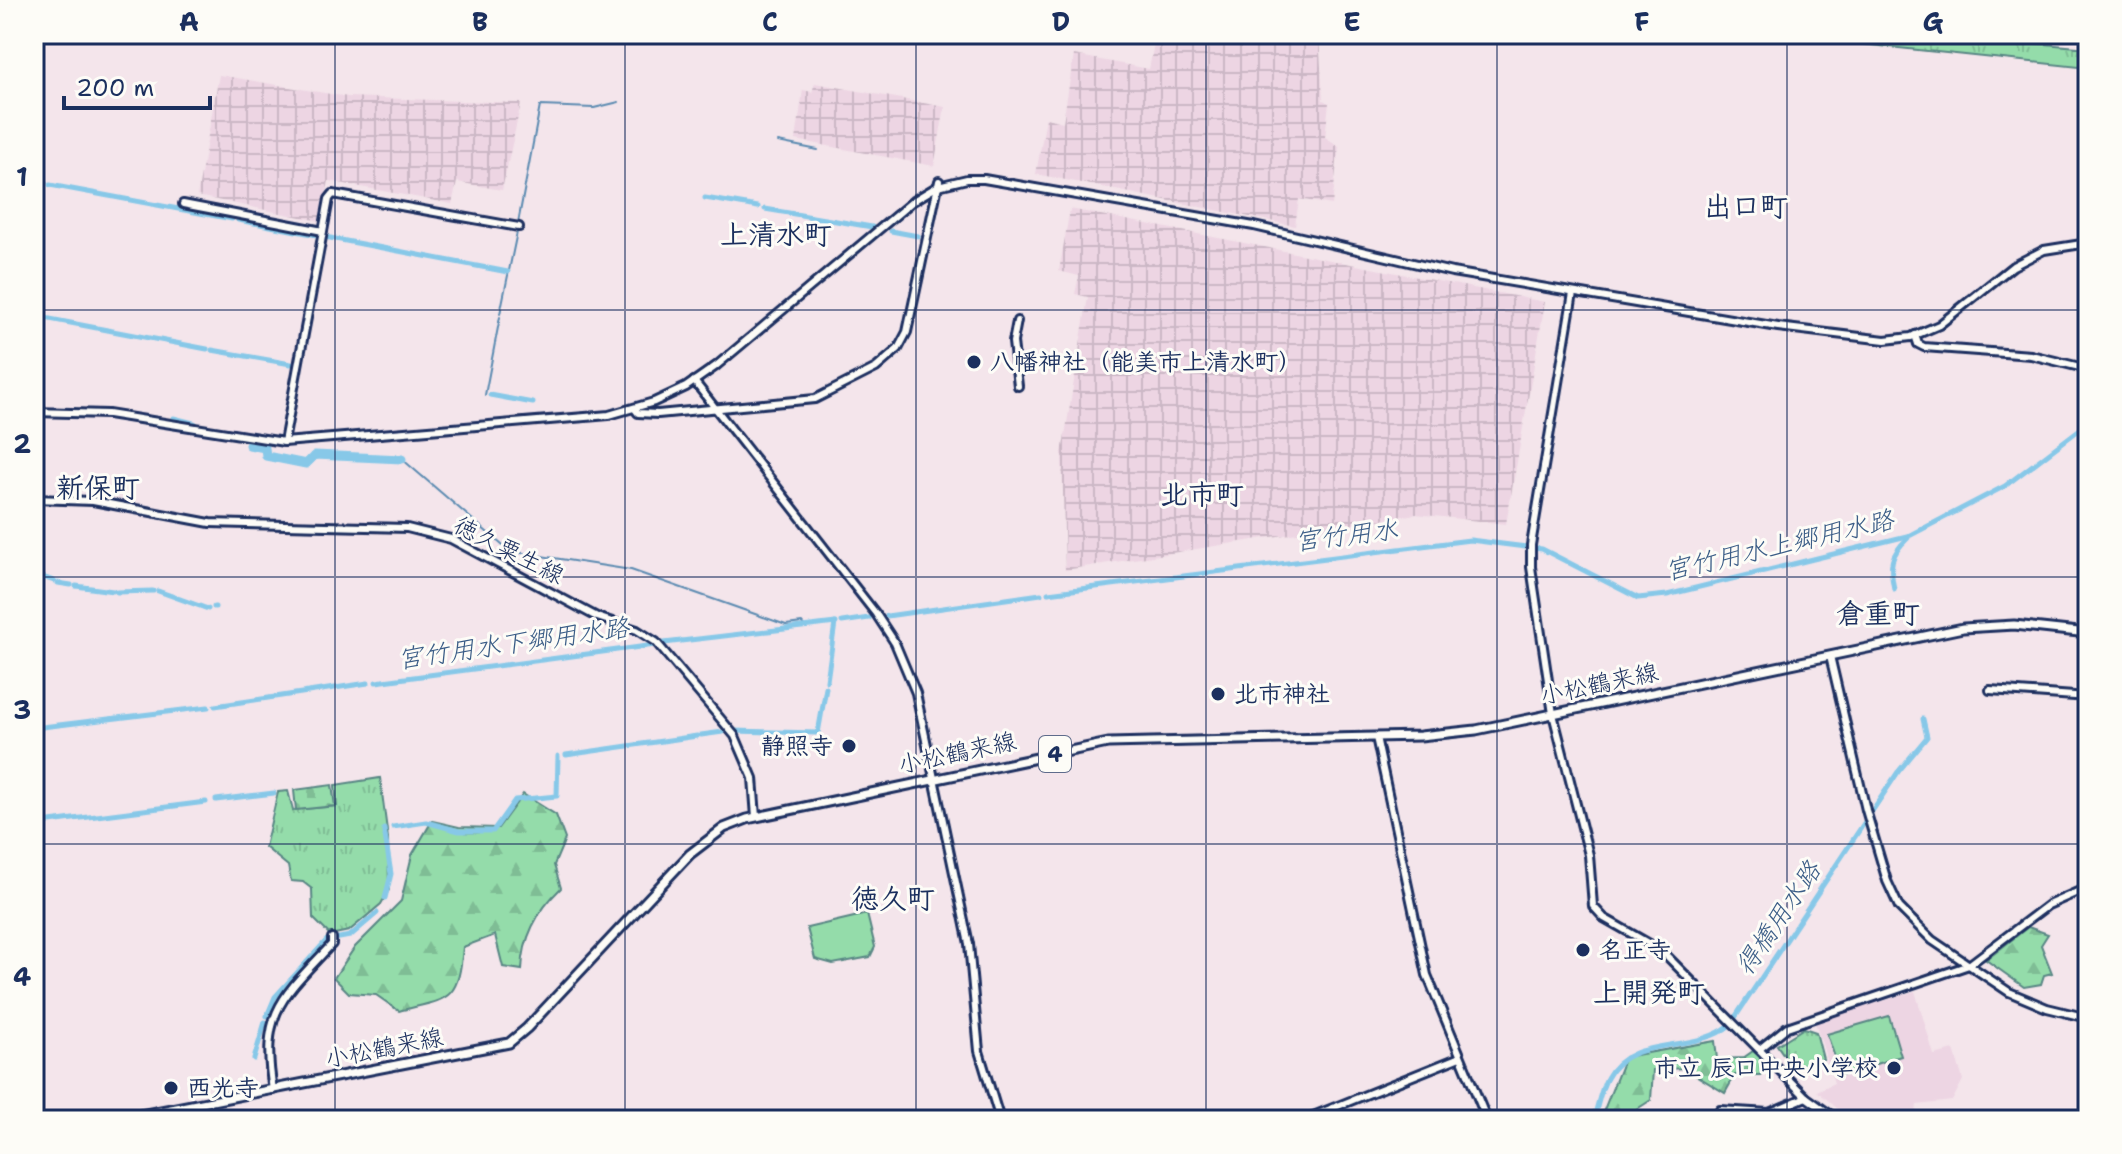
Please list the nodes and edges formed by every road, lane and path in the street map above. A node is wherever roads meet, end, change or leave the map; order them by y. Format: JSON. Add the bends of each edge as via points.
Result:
{"nodes":[{"id":1,"x":939,"y":184,"type":"junction"},
{"id":2,"x":183,"y":204,"type":"dead end"},
{"id":3,"x":519,"y":227,"type":"dead end"},
{"id":4,"x":323,"y":231,"type":"junction"},
{"id":5,"x":2088,"y":243,"type":"edge"},
{"id":6,"x":1573,"y":293,"type":"junction"},
{"id":7,"x":1017,"y":321,"type":"dead end"},
{"id":8,"x":1915,"y":335,"type":"junction"},
{"id":9,"x":2088,"y":369,"type":"edge"},
{"id":10,"x":694,"y":381,"type":"junction"},
{"id":11,"x":1018,"y":386,"type":"dead end"},
{"id":12,"x":635,"y":409,"type":"junction"},
{"id":13,"x":717,"y":410,"type":"junction"},
{"id":14,"x":34,"y":412,"type":"edge"},
{"id":15,"x":284,"y":442,"type":"junction"},
{"id":16,"x":34,"y":499,"type":"edge"},
{"id":17,"x":2088,"y":633,"type":"edge"},
{"id":18,"x":1830,"y":656,"type":"junction"},
{"id":19,"x":1990,"y":690,"type":"dead end"},
{"id":20,"x":2088,"y":697,"type":"edge"},
{"id":21,"x":1553,"y":714,"type":"junction"},
{"id":22,"x":1376,"y":737,"type":"junction"},
{"id":23,"x":935,"y":778,"type":"junction"},
{"id":24,"x":756,"y":817,"type":"junction"},
{"id":25,"x":2082,"y":890,"type":"dead end"},
{"id":26,"x":332,"y":938,"type":"dead end"},
{"id":27,"x":1969,"y":965,"type":"junction"},
{"id":28,"x":2088,"y":1018,"type":"edge"},
{"id":29,"x":1761,"y":1048,"type":"junction"},
{"id":30,"x":1460,"y":1057,"type":"junction"},
{"id":31,"x":273,"y":1090,"type":"junction"},
{"id":32,"x":1806,"y":1097,"type":"junction"},
{"id":33,"x":115,"y":1120,"type":"edge"},
{"id":34,"x":1000,"y":1120,"type":"edge"},
{"id":35,"x":1303,"y":1120,"type":"edge"},
{"id":36,"x":1487,"y":1120,"type":"edge"},
{"id":37,"x":1719,"y":1120,"type":"edge"},
{"id":38,"x":1838,"y":1120,"type":"edge"}],
"edges":[{"from":1,"to":6,"type":"street","via":[[967,179],[1026,186],[1254,226],[1452,272]]},
{"from":1,"to":10,"type":"street"},
{"from":1,"to":13,"type":"street","via":[[910,319],[893,354],[815,399]]},
{"from":2,"to":4,"type":"street"},
{"from":3,"to":4,"type":"street","via":[[340,193],[329,199]]},
{"from":4,"to":15,"type":"street"},
{"from":5,"to":8,"type":"street","via":[[2044,250],[2013,266],[1939,325]]},
{"from":6,"to":8,"type":"street","via":[[1839,336],[1885,340]]},
{"from":6,"to":21,"type":"street","via":[[1531,549]]},
{"from":7,"to":11,"type":"street","via":[[1013,342]]},
{"from":8,"to":9,"type":"street","via":[[1924,347],[2031,355]]},
{"from":10,"to":12,"type":"street"},
{"from":10,"to":13,"type":"street"},
{"from":12,"to":13,"type":"street","via":[[644,414]]},
{"from":12,"to":15,"type":"street","via":[[535,424]]},
{"from":13,"to":23,"type":"street","via":[[895,643],[916,693]]},
{"from":14,"to":15,"type":"street","via":[[118,415]]},
{"from":16,"to":24,"type":"street","name":"徳久粟生線","via":[[93,501],[210,523],[426,531],[451,539],[597,617],[656,642],[735,736],[753,778]]},
{"from":17,"to":18,"type":"main road","name":"小松鶴来線","number":"4","via":[[1981,626]]},
{"from":18,"to":21,"type":"main road","name":"小松鶴来線","number":"4"},
{"from":18,"to":27,"type":"street","via":[[1887,881],[1916,927]]},
{"from":19,"to":20,"type":"street"},
{"from":21,"to":22,"type":"main road","name":"小松鶴来線","number":"4","via":[[1453,733]]},
{"from":21,"to":29,"type":"street","via":[[1589,855],[1593,906],[1604,918],[1662,951]]},
{"from":22,"to":23,"type":"main road","name":"小松鶴来線","number":"4","via":[[1108,743]]},
{"from":22,"to":30,"type":"street","via":[[1427,975]]},
{"from":23,"to":24,"type":"main road","name":"小松鶴来線","number":"4"},
{"from":23,"to":34,"type":"street","via":[[971,957],[979,1051]]},
{"from":24,"to":31,"type":"main road","name":"小松鶴来線","number":"4","via":[[724,828],[690,854],[509,1043]]},
{"from":25,"to":27,"type":"street","via":[[2048,905]]},
{"from":26,"to":31,"type":"street","via":[[275,1012],[267,1047]]},
{"from":27,"to":28,"type":"street","via":[[2024,1001]]},
{"from":27,"to":29,"type":"street","via":[[1787,1027]]},
{"from":29,"to":32,"type":"street"},
{"from":30,"to":35,"type":"street"},
{"from":30,"to":36,"type":"street"},
{"from":31,"to":33,"type":"main road","name":"小松鶴来線","number":"4"},
{"from":32,"to":37,"type":"street","via":[[1769,1113],[1720,1110]]},
{"from":32,"to":38,"type":"street"}]}
